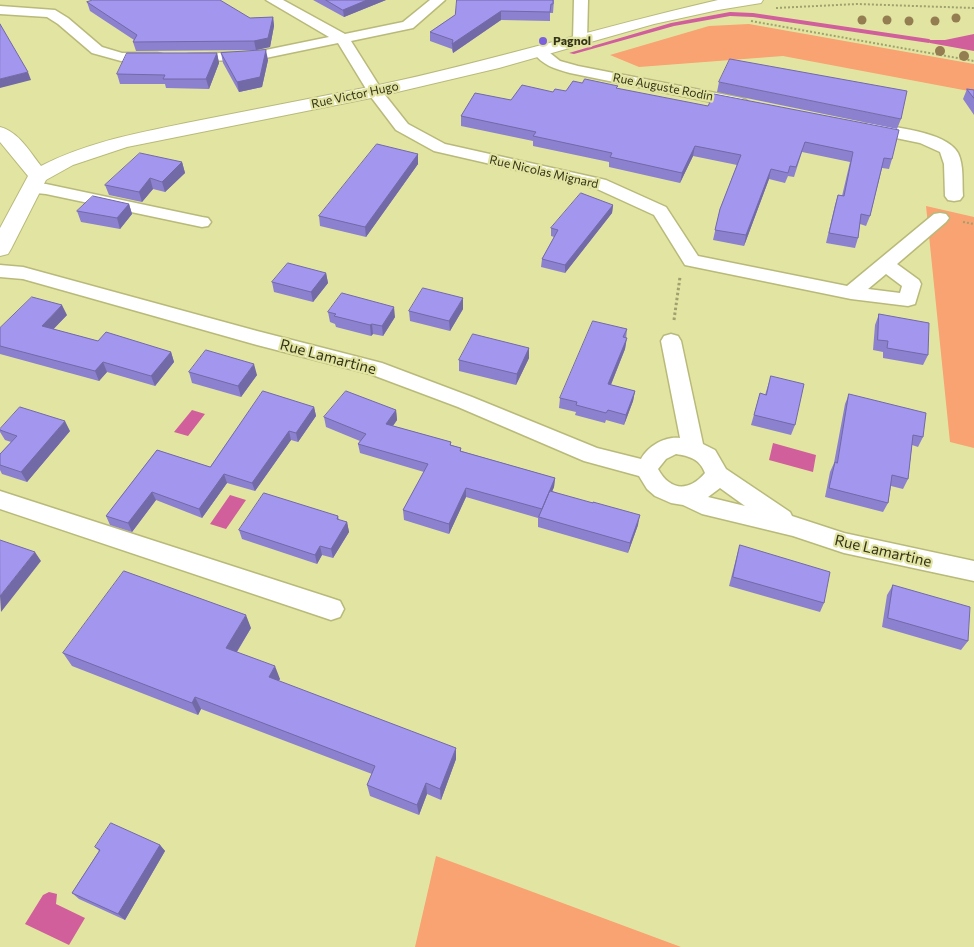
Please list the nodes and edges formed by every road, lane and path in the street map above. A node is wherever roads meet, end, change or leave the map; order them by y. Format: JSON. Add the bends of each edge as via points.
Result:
{"nodes":[{"id":1,"x":273,"y":0,"type":"edge"},
{"id":2,"x":438,"y":0,"type":"edge"},
{"id":3,"x":581,"y":0,"type":"edge"},
{"id":4,"x":762,"y":4,"type":"edge"},
{"id":5,"x":974,"y":8,"type":"edge"},
{"id":6,"x":0,"y":10,"type":"edge"},
{"id":7,"x":750,"y":21,"type":"dead end"},
{"id":8,"x":342,"y":38,"type":"junction"},
{"id":9,"x":580,"y":40,"type":"junction"},
{"id":10,"x":540,"y":52,"type":"junction"},
{"id":11,"x":974,"y":61,"type":"edge"},
{"id":12,"x":376,"y":92,"type":"junction"},
{"id":13,"x":758,"y":107,"type":"edge"},
{"id":14,"x":854,"y":126,"type":"edge"},
{"id":15,"x":0,"y":133,"type":"edge"},
{"id":16,"x":35,"y":182,"type":"junction"},
{"id":17,"x":954,"y":196,"type":"dead end"},
{"id":18,"x":940,"y":218,"type":"dead end"},
{"id":19,"x":202,"y":222,"type":"dead end"},
{"id":20,"x":1,"y":244,"type":"edge"},
{"id":21,"x":692,"y":261,"type":"junction"},
{"id":22,"x":885,"y":264,"type":"junction"},
{"id":23,"x":0,"y":271,"type":"edge"},
{"id":24,"x":851,"y":293,"type":"junction"},
{"id":25,"x":671,"y":341,"type":"joint"},
{"id":26,"x":693,"y":448,"type":"junction"},
{"id":27,"x":647,"y":468,"type":"junction"},
{"id":28,"x":718,"y":474,"type":"junction"},
{"id":29,"x":688,"y":496,"type":"junction"},
{"id":30,"x":0,"y":500,"type":"edge"},
{"id":31,"x":794,"y":526,"type":"junction"},
{"id":32,"x":974,"y":572,"type":"edge"},
{"id":33,"x":331,"y":609,"type":"dead end"}],
"edges":[{"from":1,"to":8,"type":"street"},
{"from":2,"to":8,"type":"street","via":[[408,25]]},
{"from":3,"to":9,"type":"street"},
{"from":4,"to":5,"type":"path"},
{"from":4,"to":9,"type":"street","name":"Rue Victor Hugo","via":[[718,5]]},
{"from":6,"to":8,"type":"street","via":[[50,13],[97,50],[121,57],[256,56]]},
{"from":7,"to":11,"type":"path"},
{"from":8,"to":12,"type":"street","name":"Rue Nicolas Mignard"},
{"from":9,"to":10,"type":"street","name":"Rue Victor Hugo"},
{"from":10,"to":12,"type":"street","name":"Rue Victor Hugo"},
{"from":10,"to":13,"type":"street","name":"Rue Auguste Rodin","via":[[555,64],[575,70]]},
{"from":12,"to":16,"type":"street","name":"Rue Victor Hugo","via":[[122,142],[66,161]]},
{"from":12,"to":21,"type":"street","name":"Rue Nicolas Mignard","via":[[402,127],[440,148],[600,184],[660,211]]},
{"from":14,"to":17,"type":"street","via":[[943,144],[950,152]]},
{"from":15,"to":16,"type":"street","via":[[10,140]]},
{"from":16,"to":19,"type":"street","via":[[46,189]]},
{"from":16,"to":20,"type":"street"},
{"from":18,"to":22,"type":"street"},
{"from":21,"to":24,"type":"street"},
{"from":21,"to":25,"type":"path","via":[[680,276]]},
{"from":22,"to":24,"type":"street"},
{"from":22,"to":24,"type":"street","via":[[912,284],[908,300]]},
{"from":23,"to":27,"type":"street","name":"Rue Lamartine","via":[[23,273],[375,368],[592,455]]},
{"from":25,"to":26,"type":"street"},
{"from":26,"to":27,"type":"street","via":[[676,446],[660,451],[651,458]]},
{"from":26,"to":28,"type":"street","via":[[714,462]]},
{"from":27,"to":29,"type":"street","via":[[654,482],[667,492]]},
{"from":28,"to":29,"type":"street","via":[[710,485]]},
{"from":28,"to":31,"type":"street","name":"Rue Lamartine"},
{"from":29,"to":31,"type":"street","name":"Rue Lamartine","via":[[702,504]]},
{"from":30,"to":33,"type":"street"},
{"from":31,"to":32,"type":"street","name":"Rue Lamartine","via":[[844,543]]}]}
